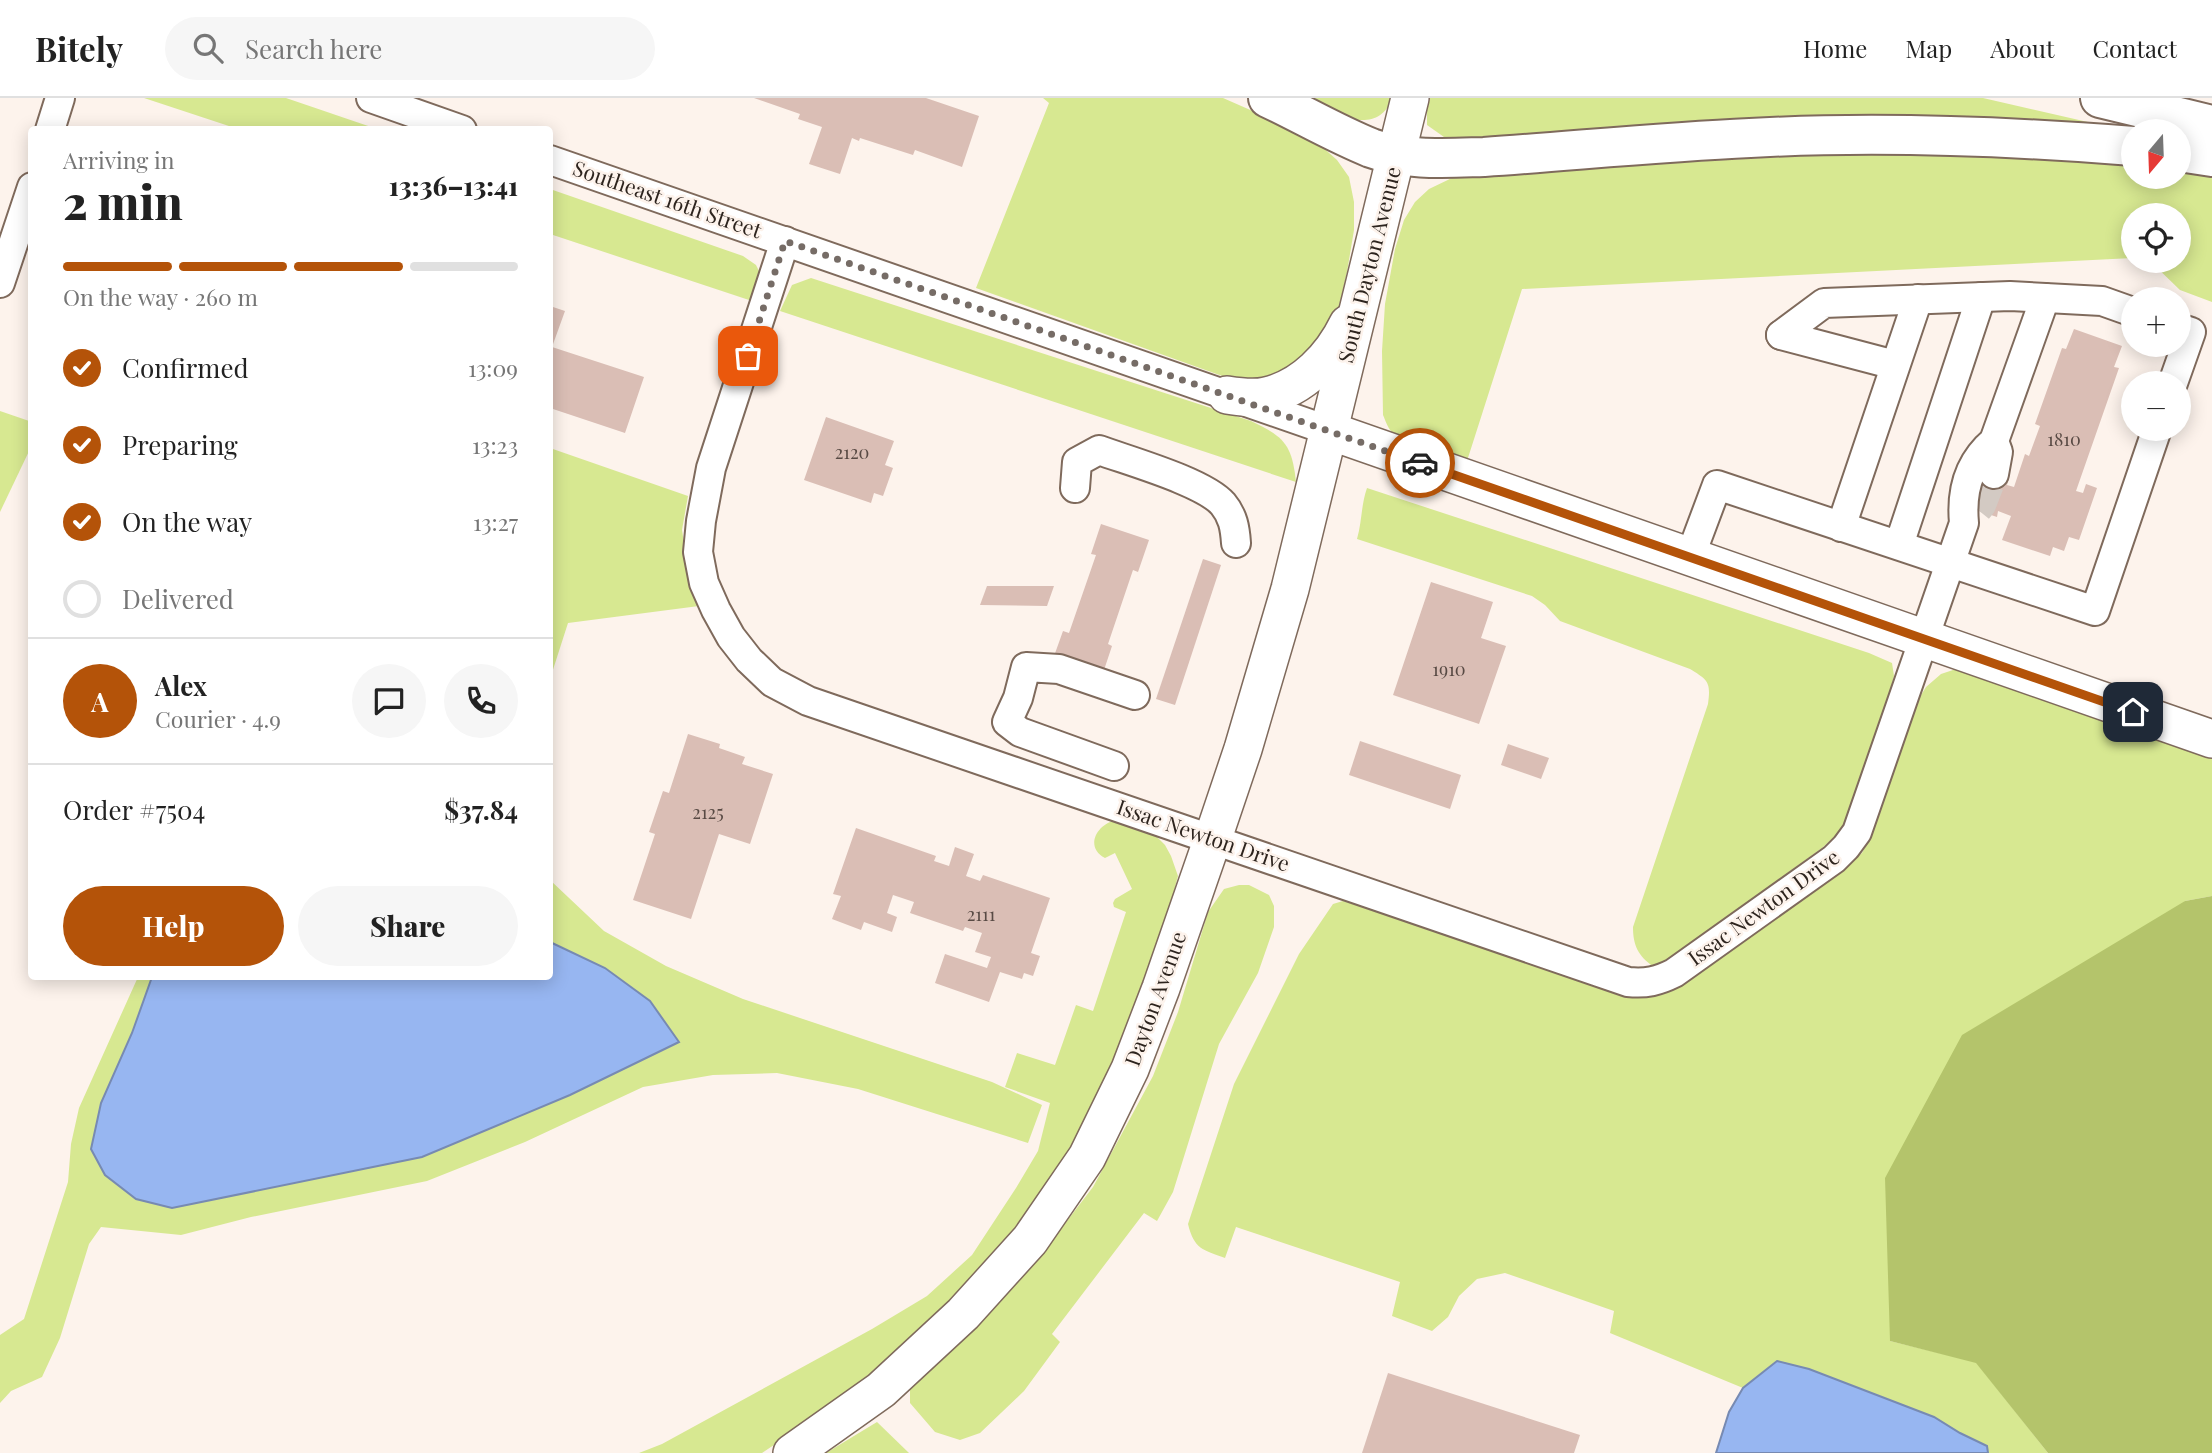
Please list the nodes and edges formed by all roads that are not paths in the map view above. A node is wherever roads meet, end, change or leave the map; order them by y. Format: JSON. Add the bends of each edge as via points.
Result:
{"nodes":[{"id":1,"x":60,"y":98,"type":"edge"},
{"id":2,"x":371,"y":98,"type":"edge"},
{"id":3,"x":1268,"y":98,"type":"edge"},
{"id":4,"x":1410,"y":98,"type":"edge"},
{"id":5,"x":2100,"y":98,"type":"edge"},
{"id":6,"x":2212,"y":125,"type":"edge"},
{"id":7,"x":51,"y":126,"type":"edge"},
{"id":8,"x":451,"y":126,"type":"edge"},
{"id":9,"x":2121,"y":145,"type":"edge"},
{"id":10,"x":1397,"y":154,"type":"junction"},
{"id":11,"x":2191,"y":154,"type":"edge"},
{"id":12,"x":2212,"y":157,"type":"edge"},
{"id":13,"x":553,"y":161,"type":"edge"},
{"id":14,"x":28,"y":199,"type":"edge"},
{"id":15,"x":785,"y":241,"type":"junction"},
{"id":16,"x":0,"y":283,"type":"edge"},
{"id":17,"x":1363,"y":295,"type":"junction"},
{"id":18,"x":1981,"y":297,"type":"junction"},
{"id":19,"x":2045,"y":298,"type":"junction"},
{"id":20,"x":1918,"y":299,"type":"junction"},
{"id":21,"x":2121,"y":308,"type":"edge"},
{"id":22,"x":1895,"y":365,"type":"junction"},
{"id":23,"x":1227,"y":395,"type":"junction"},
{"id":24,"x":1330,"y":431,"type":"junction"},
{"id":25,"x":1994,"y":441,"type":"junction"},
{"id":26,"x":2153,"y":441,"type":"edge"},
{"id":27,"x":1994,"y":474,"type":"tunnel mouth"},
{"id":28,"x":1075,"y":488,"type":"dead end"},
{"id":29,"x":1841,"y":527,"type":"junction"},
{"id":30,"x":1236,"y":544,"type":"dead end"},
{"id":31,"x":1899,"y":545,"type":"junction"},
{"id":32,"x":1690,"y":557,"type":"junction"},
{"id":33,"x":1950,"y":562,"type":"junction"},
{"id":34,"x":1923,"y":638,"type":"junction"},
{"id":35,"x":1135,"y":695,"type":"dead end"},
{"id":36,"x":2212,"y":739,"type":"edge"},
{"id":37,"x":1114,"y":766,"type":"dead end"},
{"id":38,"x":1213,"y":838,"type":"junction"},
{"id":39,"x":792,"y":1453,"type":"edge"}],
"edges":[{"from":1,"to":7,"type":"street"},
{"from":2,"to":8,"type":"street"},
{"from":3,"to":10,"type":"highway","via":[[1372,148]]},
{"from":4,"to":10,"type":"main road","name":"South Dayton Avenue"},
{"from":5,"to":6,"type":"highway"},
{"from":9,"to":10,"type":"highway","via":[[1902,134],[1750,138],[1440,159]]},
{"from":10,"to":17,"type":"main road","name":"South Dayton Avenue"},
{"from":11,"to":12,"type":"highway"},
{"from":13,"to":15,"type":"street","name":"Southeast 16th Street"},
{"from":14,"to":16,"type":"street"},
{"from":15,"to":23,"type":"street","name":"Southeast 16th Street"},
{"from":15,"to":38,"type":"street","name":"Issac Newton Drive","via":[[711,468],[701,521],[698,552],[704,583],[731,637],[772,682],[808,701]]},
{"from":17,"to":23,"type":"main road","via":[[1327,358],[1298,383],[1266,396]]},
{"from":17,"to":24,"type":"main road","name":"South Dayton Avenue"},
{"from":18,"to":19,"type":"street"},
{"from":18,"to":20,"type":"street"},
{"from":18,"to":31,"type":"street"},
{"from":19,"to":21,"type":"street","via":[[2102,301]]},
{"from":19,"to":25,"type":"street"},
{"from":20,"to":22,"type":"street"},
{"from":20,"to":22,"type":"street","via":[[1824,303],[1781,335]]},
{"from":22,"to":29,"type":"street"},
{"from":23,"to":24,"type":"street","name":"Southeast 16th Street"},
{"from":24,"to":32,"type":"main road","name":"Southeast 16th Street"},
{"from":24,"to":38,"type":"main road","name":"Dayton Avenue","via":[[1290,589]]},
{"from":25,"to":27,"type":"street","via":[[1998,452]]},
{"from":25,"to":33,"type":"street","name":"Issac Newton Drive","via":[[1974,463],[1962,502],[1971,517]]},
{"from":26,"to":33,"type":"street","via":[[2095,611]]},
{"from":28,"to":30,"type":"street","via":[[1077,463],[1099,450],[1197,486],[1222,502],[1234,521]]},
{"from":29,"to":31,"type":"street"},
{"from":29,"to":32,"type":"street","via":[[1717,485]]},
{"from":31,"to":33,"type":"street"},
{"from":32,"to":34,"type":"main road","name":"Southeast 16th Street"},
{"from":33,"to":34,"type":"street","name":"Issac Newton Drive"},
{"from":34,"to":36,"type":"main road","name":"Southeast 16th Street"},
{"from":34,"to":38,"type":"street","name":"Issac Newton Drive","via":[[1866,810],[1846,847],[1674,973],[1656,981],[1628,982]]},
{"from":35,"to":37,"type":"street","via":[[1059,669],[1026,667],[1007,722],[1020,732]]},
{"from":38,"to":39,"type":"main road","name":"Dayton Avenue","via":[[1130,1069],[1087,1157],[1030,1240],[963,1314],[881,1390]]}]}
